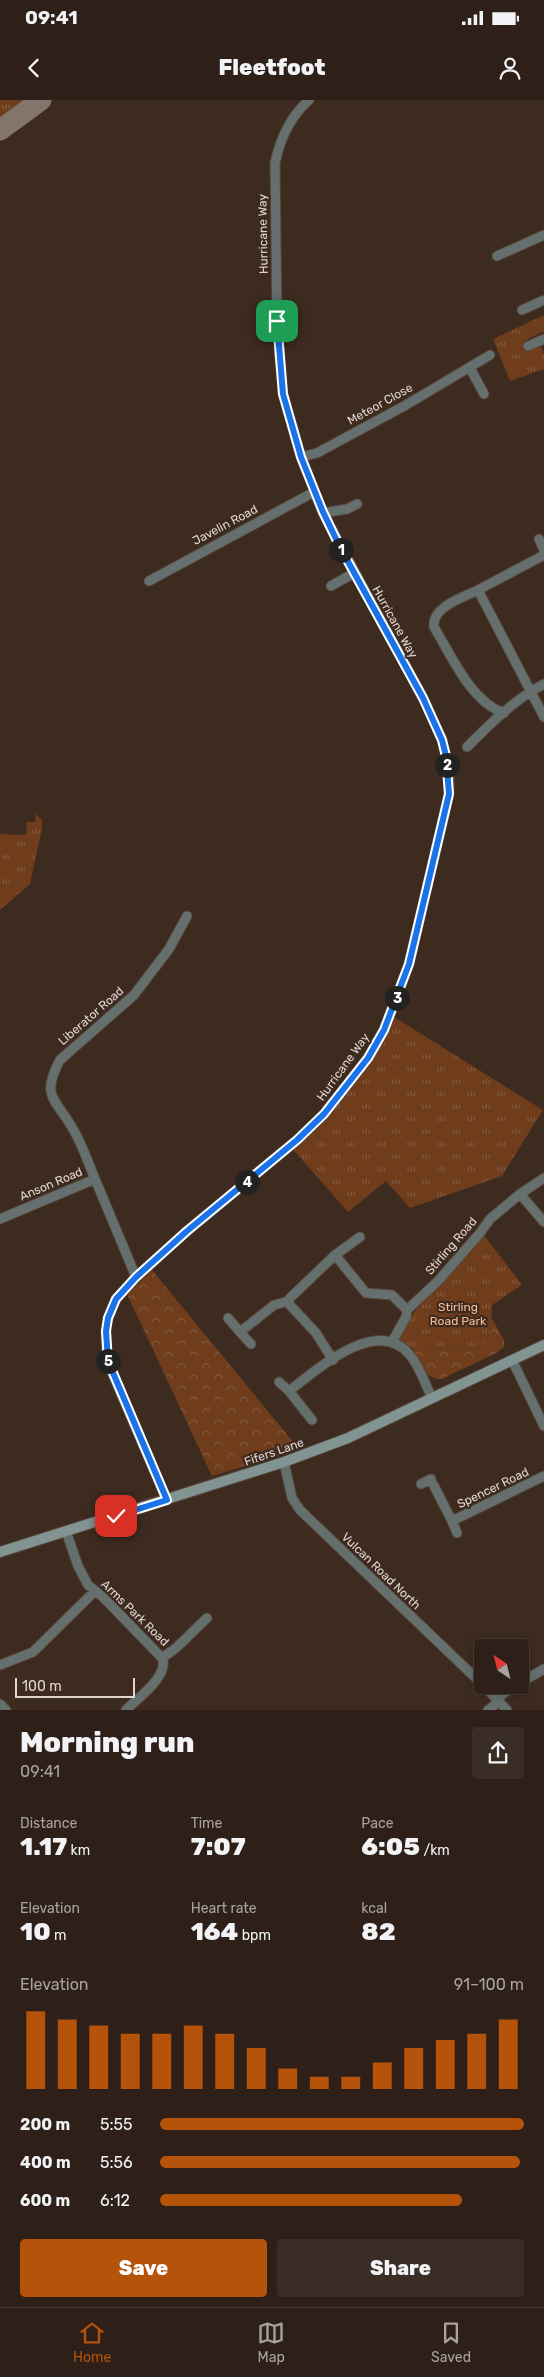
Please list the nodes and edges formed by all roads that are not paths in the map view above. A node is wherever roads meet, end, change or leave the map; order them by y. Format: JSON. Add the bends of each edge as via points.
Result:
{"nodes":[{"id":1,"x":309,"y":100,"type":"edge"},
{"id":2,"x":544,"y":235,"type":"edge"},
{"id":3,"x":497,"y":256,"type":"dead end"},
{"id":4,"x":544,"y":300,"type":"edge"},
{"id":5,"x":522,"y":310,"type":"dead end"},
{"id":6,"x":544,"y":341,"type":"edge"},
{"id":7,"x":528,"y":346,"type":"dead end"},
{"id":8,"x":490,"y":355,"type":"dead end"},
{"id":9,"x":470,"y":368,"type":"junction"},
{"id":10,"x":484,"y":394,"type":"dead end"},
{"id":11,"x":301,"y":457,"type":"junction"},
{"id":12,"x":314,"y":492,"type":"junction"},
{"id":13,"x":357,"y":504,"type":"dead end"},
{"id":14,"x":323,"y":512,"type":"junction"},
{"id":15,"x":539,"y":539,"type":"dead end"},
{"id":16,"x":544,"y":550,"type":"edge"},
{"id":17,"x":544,"y":555,"type":"edge"},
{"id":18,"x":354,"y":573,"type":"junction"},
{"id":19,"x":149,"y":581,"type":"dead end"},
{"id":20,"x":331,"y":586,"type":"dead end"},
{"id":21,"x":478,"y":590,"type":"junction"},
{"id":22,"x":544,"y":684,"type":"edge"},
{"id":23,"x":531,"y":691,"type":"junction"},
{"id":24,"x":504,"y":713,"type":"junction"},
{"id":25,"x":544,"y":717,"type":"edge"},
{"id":26,"x":467,"y":747,"type":"dead end"},
{"id":27,"x":187,"y":916,"type":"dead end"},
{"id":28,"x":60,"y":1060,"type":"joint"},
{"id":29,"x":544,"y":1178,"type":"edge"},
{"id":30,"x":95,"y":1179,"type":"junction"},
{"id":31,"x":520,"y":1194,"type":"junction"},
{"id":32,"x":0,"y":1219,"type":"edge"},
{"id":33,"x":544,"y":1222,"type":"edge"},
{"id":34,"x":360,"y":1237,"type":"dead end"},
{"id":35,"x":335,"y":1255,"type":"junction"},
{"id":36,"x":136,"y":1277,"type":"junction"},
{"id":37,"x":289,"y":1301,"type":"junction"},
{"id":38,"x":407,"y":1310,"type":"junction"},
{"id":39,"x":228,"y":1318,"type":"dead end"},
{"id":40,"x":240,"y":1332,"type":"junction"},
{"id":41,"x":392,"y":1342,"type":"junction"},
{"id":42,"x":251,"y":1344,"type":"dead end"},
{"id":43,"x":544,"y":1345,"type":"edge"},
{"id":44,"x":333,"y":1360,"type":"junction"},
{"id":45,"x":512,"y":1360,"type":"junction"},
{"id":46,"x":279,"y":1382,"type":"dead end"},
{"id":47,"x":289,"y":1390,"type":"junction"},
{"id":48,"x":432,"y":1398,"type":"junction"},
{"id":49,"x":312,"y":1420,"type":"dead end"},
{"id":50,"x":544,"y":1426,"type":"edge"},
{"id":51,"x":284,"y":1462,"type":"junction"},
{"id":52,"x":544,"y":1476,"type":"edge"},
{"id":53,"x":421,"y":1484,"type":"dead end"},
{"id":54,"x":167,"y":1500,"type":"junction"},
{"id":55,"x":452,"y":1521,"type":"junction"},
{"id":56,"x":66,"y":1531,"type":"junction"},
{"id":57,"x":458,"y":1533,"type":"dead end"},
{"id":58,"x":0,"y":1552,"type":"edge"},
{"id":59,"x":95,"y":1591,"type":"junction"},
{"id":60,"x":207,"y":1618,"type":"dead end"},
{"id":61,"x":162,"y":1658,"type":"junction"},
{"id":62,"x":0,"y":1665,"type":"edge"},
{"id":63,"x":544,"y":1669,"type":"edge"},
{"id":64,"x":474,"y":1676,"type":"edge"},
{"id":65,"x":529,"y":1678,"type":"edge"},
{"id":66,"x":493,"y":1694,"type":"edge"},
{"id":67,"x":504,"y":1694,"type":"edge"},
{"id":68,"x":498,"y":1699,"type":"junction"},
{"id":69,"x":0,"y":1704,"type":"edge"},
{"id":70,"x":6,"y":1710,"type":"edge"},
{"id":71,"x":126,"y":1710,"type":"edge"},
{"id":72,"x":488,"y":1710,"type":"edge"},
{"id":73,"x":507,"y":1710,"type":"edge"}],
"edges":[{"from":1,"to":11,"type":"street","name":"Hurricane Way","via":[[289,124],[275,163],[277,321],[283,394]]},
{"from":2,"to":3,"type":"street"},
{"from":4,"to":5,"type":"street"},
{"from":6,"to":7,"type":"street"},
{"from":8,"to":9,"type":"street","name":"Meteor Close"},
{"from":9,"to":10,"type":"street"},
{"from":9,"to":11,"type":"street","name":"Meteor Close","via":[[325,448]]},
{"from":11,"to":12,"type":"street","name":"Hurricane Way"},
{"from":12,"to":14,"type":"street","name":"Hurricane Way"},
{"from":12,"to":19,"type":"street","name":"Javelin Road"},
{"from":13,"to":14,"type":"street"},
{"from":14,"to":18,"type":"street","name":"Hurricane Way"},
{"from":15,"to":16,"type":"street"},
{"from":17,"to":21,"type":"street"},
{"from":18,"to":20,"type":"street"},
{"from":18,"to":36,"type":"street","name":"Hurricane Way","via":[[423,698],[442,740],[449,773],[449,794],[409,964],[384,1030],[347,1087],[324,1114]]},
{"from":21,"to":23,"type":"street"},
{"from":21,"to":24,"type":"street","via":[[440,606],[433,620],[434,626],[477,696]]},
{"from":22,"to":23,"type":"street"},
{"from":23,"to":24,"type":"street"},
{"from":23,"to":25,"type":"street"},
{"from":24,"to":26,"type":"street","via":[[495,727]]},
{"from":27,"to":28,"type":"street","name":"Liberator Road","via":[[169,949],[134,995]]},
{"from":28,"to":30,"type":"street","name":"Anson Road","via":[[51,1080],[52,1098],[73,1129]]},
{"from":29,"to":31,"type":"street","name":"Stirling Road"},
{"from":30,"to":32,"type":"street","name":"Anson Road"},
{"from":30,"to":36,"type":"street"},
{"from":31,"to":33,"type":"street"},
{"from":31,"to":38,"type":"street","name":"Stirling Road","via":[[490,1219],[438,1281]]},
{"from":34,"to":35,"type":"street"},
{"from":35,"to":37,"type":"street","via":[[290,1295]]},
{"from":35,"to":38,"type":"street","via":[[366,1293],[392,1294]]},
{"from":36,"to":54,"type":"street","name":"Hurricane Way","via":[[116,1299],[108,1318],[108,1361]]},
{"from":37,"to":40,"type":"street","via":[[274,1305]]},
{"from":37,"to":44,"type":"street","via":[[320,1338]]},
{"from":38,"to":41,"type":"street","name":"Stirling Road"},
{"from":39,"to":40,"type":"street"},
{"from":40,"to":42,"type":"street"},
{"from":41,"to":44,"type":"street","via":[[366,1341]]},
{"from":41,"to":48,"type":"street","via":[[409,1353]]},
{"from":43,"to":45,"type":"street","name":"Fifers Lane"},
{"from":44,"to":47,"type":"street"},
{"from":45,"to":48,"type":"street","name":"Fifers Lane"},
{"from":45,"to":50,"type":"street"},
{"from":46,"to":47,"type":"street"},
{"from":47,"to":49,"type":"street"},
{"from":48,"to":51,"type":"street","name":"Fifers Lane","via":[[348,1438]]},
{"from":51,"to":54,"type":"street","name":"Fifers Lane"},
{"from":51,"to":64,"type":"street","name":"Vulcan Road North","via":[[292,1498],[300,1510]]},
{"from":52,"to":55,"type":"street","name":"Spencer Road"},
{"from":53,"to":55,"type":"street","name":"Spencer Road","via":[[432,1481]]},
{"from":54,"to":56,"type":"street","name":"Fifers Lane"},
{"from":55,"to":57,"type":"street","name":"Spencer Road"},
{"from":56,"to":58,"type":"street","name":"Fifers Lane"},
{"from":56,"to":59,"type":"street","name":"Arms Park Road","via":[[84,1579]]},
{"from":59,"to":61,"type":"street","name":"Arms Park Road"},
{"from":59,"to":62,"type":"street","via":[[33,1652],[10,1657]]},
{"from":60,"to":61,"type":"street"},
{"from":61,"to":71,"type":"street","via":[[162,1674]]},
{"from":63,"to":65,"type":"street"},
{"from":66,"to":68,"type":"street","name":"Vulcan Road North"},
{"from":67,"to":68,"type":"street"},
{"from":68,"to":72,"type":"street"},
{"from":68,"to":73,"type":"street","name":"Vulcan Road North"},
{"from":69,"to":70,"type":"street"}]}
